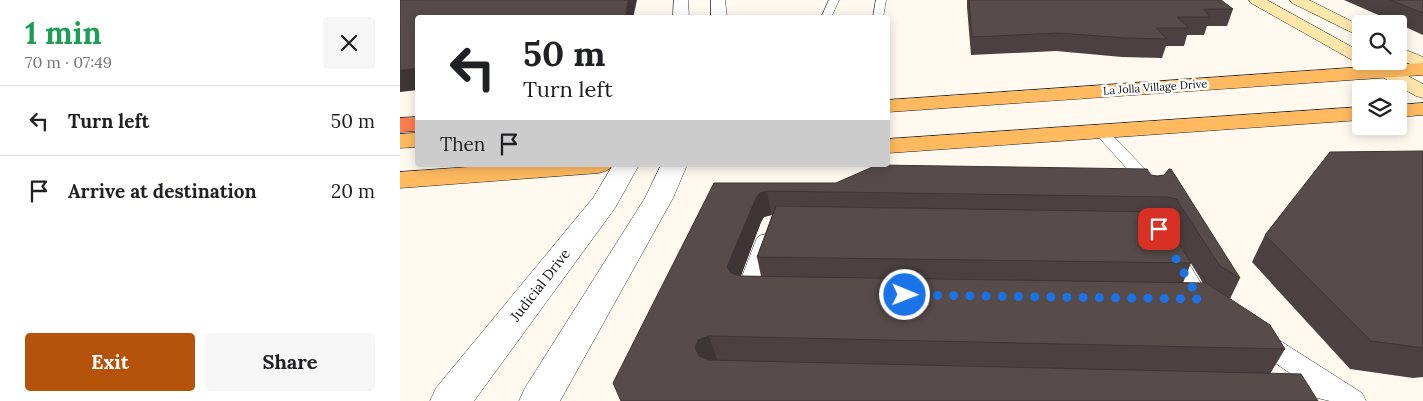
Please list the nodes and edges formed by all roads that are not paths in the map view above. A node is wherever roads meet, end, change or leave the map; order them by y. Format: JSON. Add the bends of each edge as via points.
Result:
{"nodes":[{"id":1,"x":681,"y":0,"type":"edge"},
{"id":2,"x":718,"y":0,"type":"edge"},
{"id":3,"x":834,"y":0,"type":"edge"},
{"id":4,"x":882,"y":0,"type":"edge"},
{"id":5,"x":1256,"y":0,"type":"edge"},
{"id":6,"x":1297,"y":0,"type":"edge"},
{"id":7,"x":681,"y":15,"type":"edge"},
{"id":8,"x":720,"y":15,"type":"edge"},
{"id":9,"x":827,"y":15,"type":"edge"},
{"id":10,"x":879,"y":15,"type":"edge"},
{"id":11,"x":1352,"y":28,"type":"edge"},
{"id":12,"x":1352,"y":54,"type":"edge"},
{"id":13,"x":1407,"y":56,"type":"edge"},
{"id":14,"x":1423,"y":64,"type":"edge"},
{"id":15,"x":1423,"y":69,"type":"edge"},
{"id":16,"x":1384,"y":71,"type":"junction"},
{"id":17,"x":1423,"y":92,"type":"edge"},
{"id":18,"x":890,"y":106,"type":"edge"},
{"id":19,"x":1423,"y":109,"type":"edge"},
{"id":20,"x":1407,"y":110,"type":"edge"},
{"id":21,"x":1352,"y":114,"type":"edge"},
{"id":22,"x":415,"y":124,"type":"edge"},
{"id":23,"x":400,"y":125,"type":"edge"},
{"id":24,"x":1100,"y":131,"type":"junction"},
{"id":25,"x":415,"y":140,"type":"edge"},
{"id":26,"x":400,"y":141,"type":"edge"},
{"id":27,"x":890,"y":146,"type":"edge"},
{"id":28,"x":568,"y":167,"type":"edge"},
{"id":29,"x":625,"y":167,"type":"edge"},
{"id":30,"x":673,"y":167,"type":"edge"},
{"id":31,"x":400,"y":180,"type":"edge"},
{"id":32,"x":1150,"y":193,"type":"edge"},
{"id":33,"x":772,"y":223,"type":"edge"},
{"id":34,"x":1163,"y":237,"type":"edge"},
{"id":35,"x":767,"y":293,"type":"edge"},
{"id":36,"x":1223,"y":315,"type":"edge"},
{"id":37,"x":1247,"y":331,"type":"edge"},
{"id":38,"x":1294,"y":389,"type":"edge"},
{"id":39,"x":1343,"y":395,"type":"edge"},
{"id":40,"x":450,"y":401,"type":"edge"},
{"id":41,"x":539,"y":401,"type":"edge"}],
"edges":[{"from":1,"to":7,"type":"street"},
{"from":2,"to":8,"type":"street"},
{"from":3,"to":9,"type":"lane"},
{"from":4,"to":10,"type":"lane"},
{"from":5,"to":12,"type":"main road"},
{"from":6,"to":11,"type":"main road"},
{"from":13,"to":14,"type":"main road"},
{"from":15,"to":16,"type":"main road","name":"La Jolla Village Drive"},
{"from":16,"to":17,"type":"main road"},
{"from":16,"to":18,"type":"main road","name":"La Jolla Village Drive"},
{"from":19,"to":20,"type":"main road"},
{"from":21,"to":24,"type":"main road"},
{"from":22,"to":23,"type":"highway"},
{"from":24,"to":27,"type":"main road"},
{"from":24,"to":32,"type":"lane","via":[[1138,171]]},
{"from":25,"to":26,"type":"main road"},
{"from":28,"to":31,"type":"main road"},
{"from":29,"to":40,"type":"street","name":"Judicial Drive","via":[[605,202]]},
{"from":30,"to":41,"type":"street","via":[[659,198]]},
{"from":33,"to":35,"type":"lane","via":[[748,292]]},
{"from":34,"to":36,"type":"lane","via":[[1190,299]]},
{"from":37,"to":39,"type":"lane"},
{"from":38,"to":39,"type":"lane"}]}
